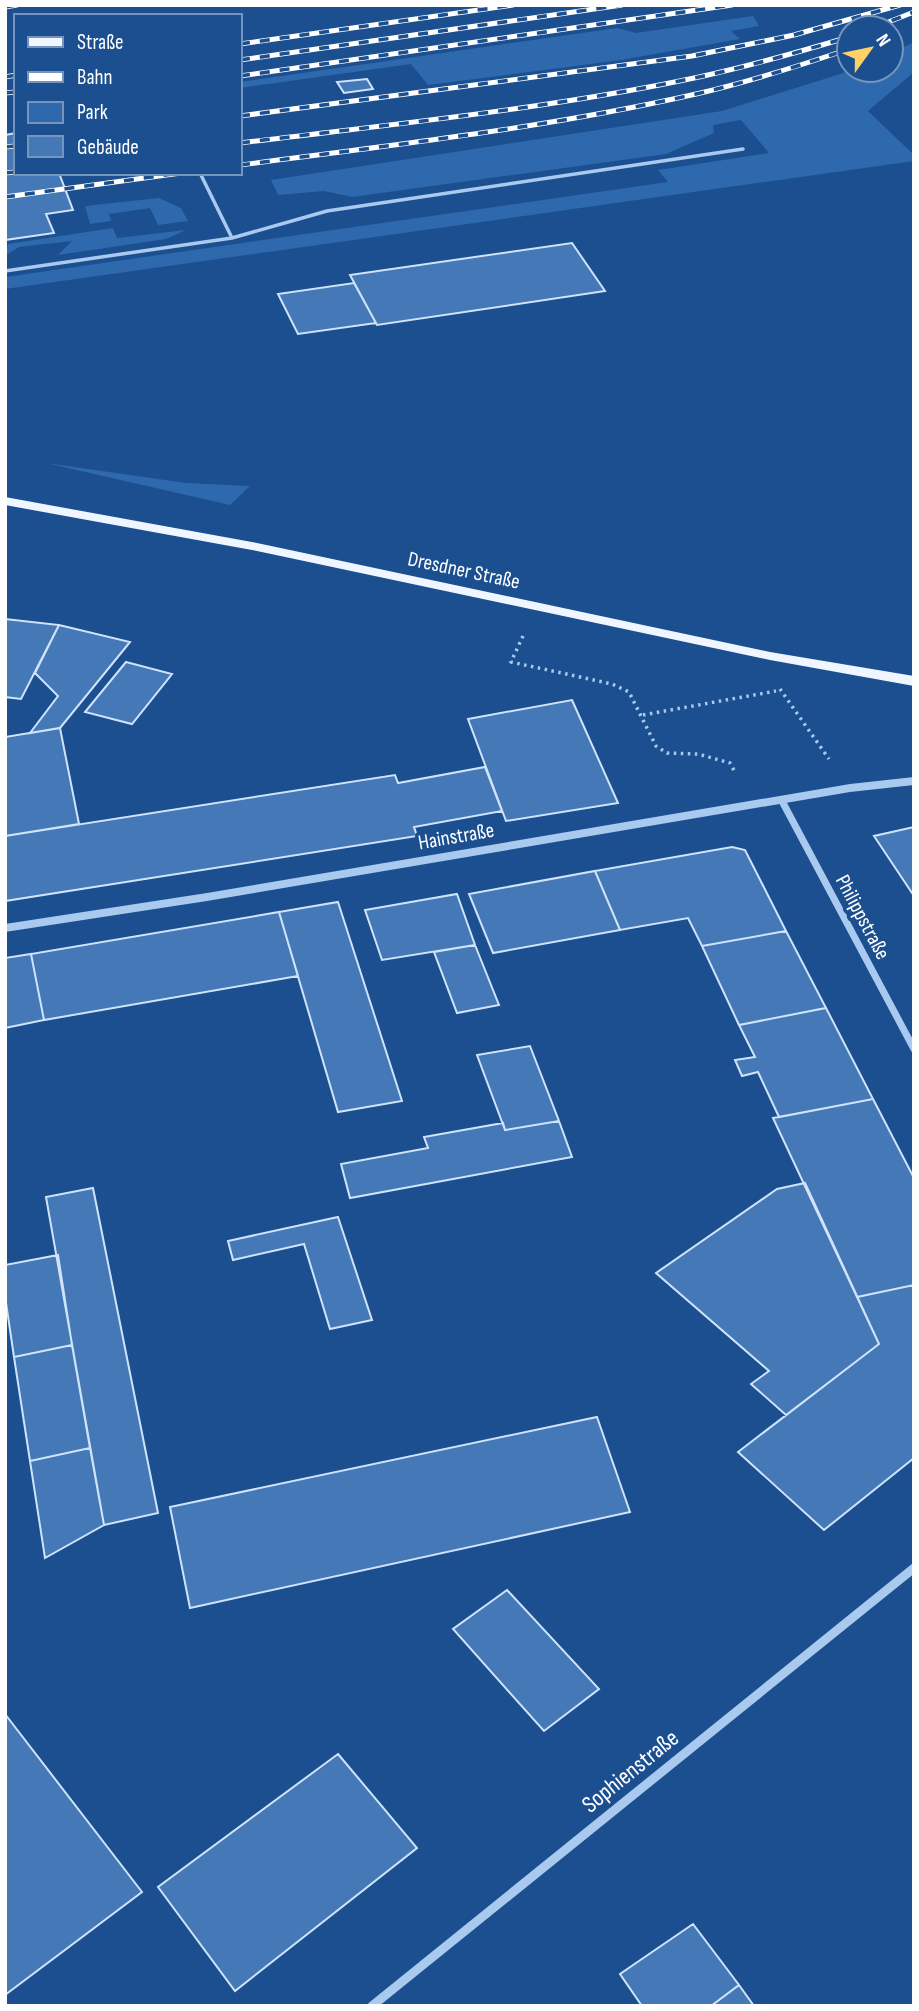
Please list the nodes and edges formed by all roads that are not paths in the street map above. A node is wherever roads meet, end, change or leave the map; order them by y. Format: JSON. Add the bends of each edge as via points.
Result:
{"nodes":[{"id":1,"x":743,"y":149,"type":"dead end"},
{"id":2,"x":201,"y":175,"type":"edge"},
{"id":3,"x":232,"y":238,"type":"junction"},
{"id":4,"x":5,"y":271,"type":"edge"},
{"id":5,"x":5,"y":500,"type":"edge"},
{"id":6,"x":914,"y":681,"type":"edge"},
{"id":7,"x":914,"y":781,"type":"edge"},
{"id":8,"x":782,"y":801,"type":"junction"},
{"id":9,"x":5,"y":928,"type":"edge"},
{"id":10,"x":914,"y":1049,"type":"edge"},
{"id":11,"x":914,"y":1568,"type":"edge"},
{"id":12,"x":372,"y":2006,"type":"edge"}],
"edges":[{"from":1,"to":3,"type":"lane","via":[[327,211]]},
{"from":2,"to":3,"type":"lane"},
{"from":3,"to":4,"type":"lane"},
{"from":5,"to":6,"type":"main road","name":"Dresdner Straße","via":[[257,547],[770,656]]},
{"from":7,"to":8,"type":"street","name":"Hainstraße"},
{"from":8,"to":9,"type":"street","name":"Hainstraße"},
{"from":8,"to":10,"type":"street","name":"Philippstraße"},
{"from":11,"to":12,"type":"street","name":"Sophienstraße"}]}
